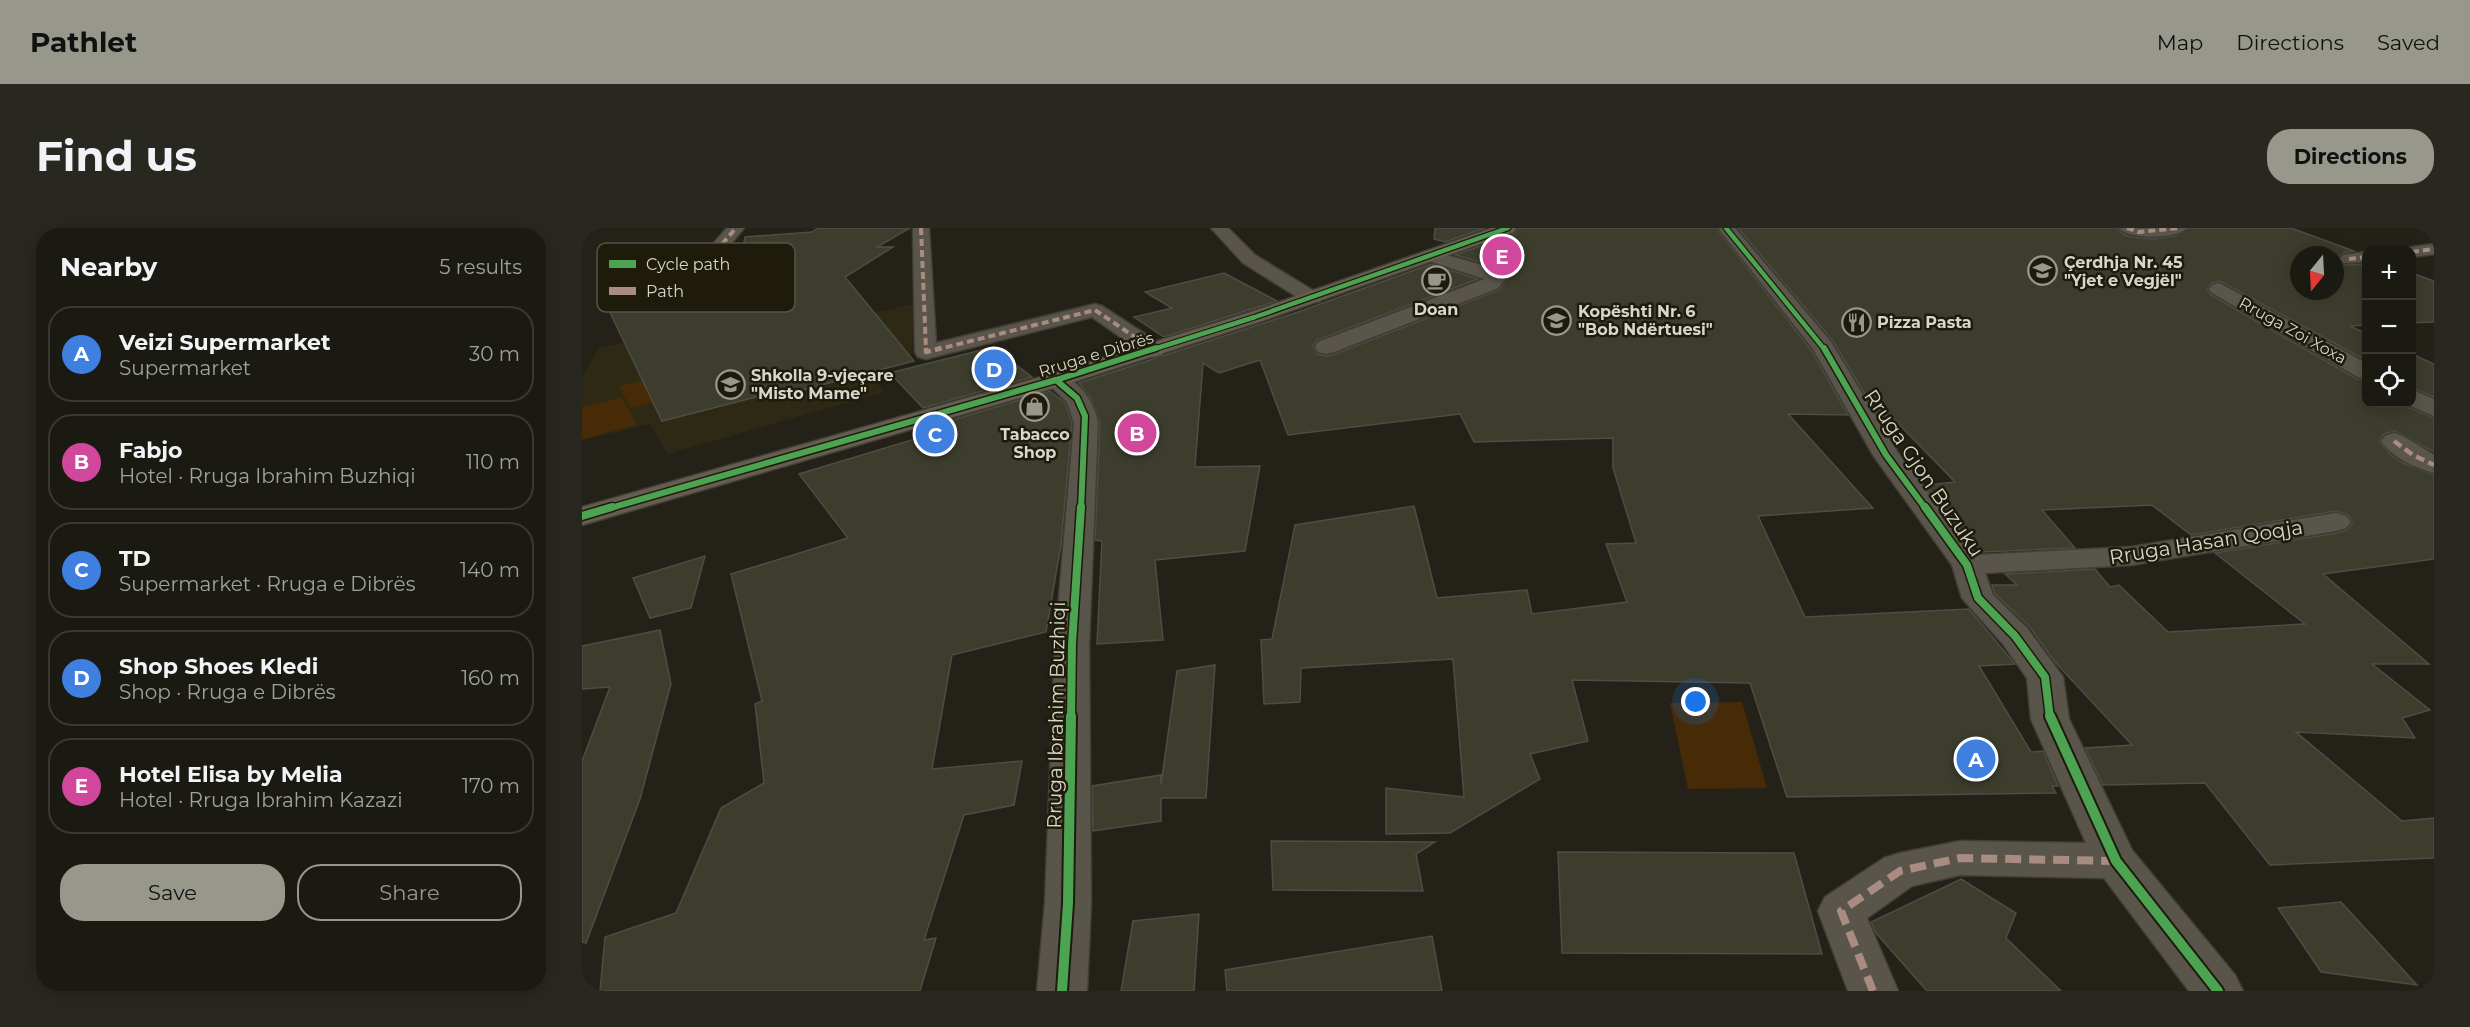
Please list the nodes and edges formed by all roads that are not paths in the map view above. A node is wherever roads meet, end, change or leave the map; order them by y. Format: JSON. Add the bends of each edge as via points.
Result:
{"nodes":[{"id":1,"x":736,"y":228,"type":"edge"},
{"id":2,"x":921,"y":228,"type":"edge"},
{"id":3,"x":1219,"y":228,"type":"edge"},
{"id":4,"x":1508,"y":228,"type":"edge"},
{"id":5,"x":1726,"y":228,"type":"edge"},
{"id":6,"x":2127,"y":228,"type":"edge"},
{"id":7,"x":2178,"y":228,"type":"edge"},
{"id":8,"x":723,"y":243,"type":"edge"},
{"id":9,"x":2434,"y":249,"type":"edge"},
{"id":10,"x":2416,"y":251,"type":"edge"},
{"id":11,"x":1432,"y":255,"type":"junction"},
{"id":12,"x":2218,"y":289,"type":"dead end"},
{"id":13,"x":1312,"y":298,"type":"junction"},
{"id":14,"x":1326,"y":347,"type":"dead end"},
{"id":15,"x":1154,"y":350,"type":"junction"},
{"id":16,"x":2362,"y":369,"type":"edge"},
{"id":17,"x":1056,"y":380,"type":"junction"},
{"id":18,"x":2416,"y":399,"type":"edge"},
{"id":19,"x":2434,"y":409,"type":"edge"},
{"id":20,"x":2434,"y":438,"type":"edge"},
{"id":21,"x":2434,"y":465,"type":"edge"},
{"id":22,"x":582,"y":516,"type":"edge"},
{"id":23,"x":2336,"y":522,"type":"dead end"},
{"id":24,"x":1968,"y":565,"type":"junction"},
{"id":25,"x":2116,"y":861,"type":"junction"},
{"id":26,"x":1062,"y":991,"type":"edge"},
{"id":27,"x":1873,"y":991,"type":"edge"},
{"id":28,"x":2218,"y":991,"type":"edge"}],
"edges":[{"from":1,"to":8,"type":"street"},
{"from":2,"to":15,"type":"street","via":[[926,352],[1095,310]]},
{"from":3,"to":13,"type":"street","via":[[1249,259]]},
{"from":4,"to":11,"type":"main road","name":"Rruga e Dibrës"},
{"from":5,"to":24,"type":"street","name":"Rruga Gjon Buzuku","via":[[1823,347],[1886,455]]},
{"from":6,"to":7,"type":"street","via":[[2139,232]]},
{"from":9,"to":10,"type":"street"},
{"from":11,"to":13,"type":"main road","name":"Rruga e Dibrës"},
{"from":11,"to":14,"type":"street","via":[[1489,273],[1496,279]]},
{"from":12,"to":16,"type":"street","name":"Rruga Zoi Xoxa"},
{"from":13,"to":15,"type":"main road","name":"Rruga e Dibrës"},
{"from":15,"to":17,"type":"main road","name":"Rruga e Dibrës"},
{"from":17,"to":22,"type":"main road","name":"Rruga e Dibrës"},
{"from":17,"to":26,"type":"street","name":"Rruga Ibrahim Buzhiqi","via":[[1072,391],[1085,410],[1086,423],[1072,644],[1068,903]]},
{"from":18,"to":19,"type":"street"},
{"from":20,"to":21,"type":"street","via":[[2394,441]]},
{"from":23,"to":24,"type":"street","name":"Rruga Hasan Qoqja","via":[[2131,556]]},
{"from":24,"to":25,"type":"street","name":"Rruga Gjon Buzuku","via":[[1978,598],[2015,636],[2045,677],[2050,719]]},
{"from":25,"to":27,"type":"street","via":[[1960,858],[1900,871],[1841,911]]},
{"from":25,"to":28,"type":"street","name":"Rruga Gjon Buzuku"}]}
